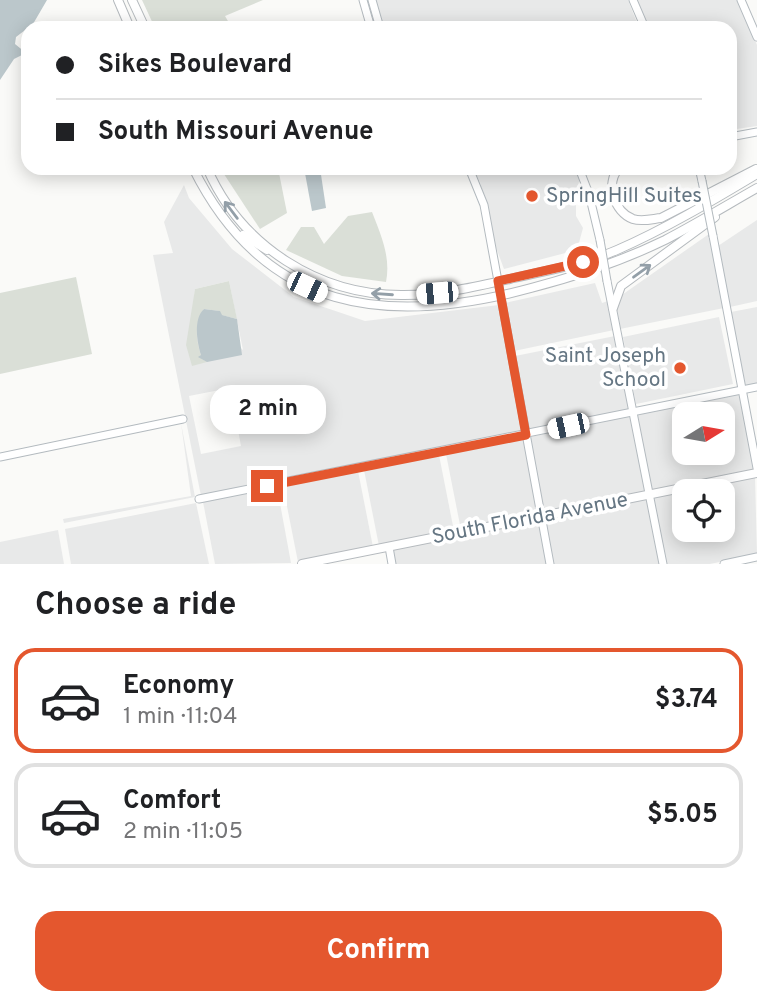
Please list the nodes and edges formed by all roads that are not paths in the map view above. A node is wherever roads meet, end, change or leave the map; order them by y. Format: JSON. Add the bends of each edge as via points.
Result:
{"nodes":[{"id":1,"x":118,"y":0,"type":"edge"},
{"id":2,"x":132,"y":0,"type":"edge"},
{"id":3,"x":363,"y":0,"type":"edge"},
{"id":4,"x":372,"y":0,"type":"edge"},
{"id":5,"x":632,"y":0,"type":"edge"},
{"id":6,"x":741,"y":0,"type":"edge"},
{"id":7,"x":127,"y":21,"type":"edge"},
{"id":8,"x":142,"y":21,"type":"edge"},
{"id":9,"x":369,"y":21,"type":"edge"},
{"id":10,"x":378,"y":21,"type":"edge"},
{"id":11,"x":642,"y":21,"type":"edge"},
{"id":12,"x":757,"y":37,"type":"edge"},
{"id":13,"x":757,"y":132,"type":"edge"},
{"id":14,"x":737,"y":136,"type":"edge"},
{"id":15,"x":757,"y":172,"type":"edge"},
{"id":16,"x":197,"y":175,"type":"edge"},
{"id":17,"x":211,"y":175,"type":"edge"},
{"id":18,"x":472,"y":175,"type":"edge"},
{"id":19,"x":582,"y":175,"type":"edge"},
{"id":20,"x":616,"y":175,"type":"edge"},
{"id":21,"x":701,"y":175,"type":"edge"},
{"id":22,"x":757,"y":188,"type":"edge"},
{"id":23,"x":742,"y":196,"type":"junction"},
{"id":24,"x":229,"y":225,"type":"junction"},
{"id":25,"x":272,"y":251,"type":"junction"},
{"id":26,"x":266,"y":262,"type":"junction"},
{"id":27,"x":498,"y":281,"type":"junction"},
{"id":28,"x":329,"y":284,"type":"junction"},
{"id":29,"x":501,"y":296,"type":"junction"},
{"id":30,"x":613,"y":308,"type":"junction"},
{"id":31,"x":757,"y":387,"type":"edge"},
{"id":32,"x":743,"y":390,"type":"junction"},
{"id":33,"x":633,"y":412,"type":"junction"},
{"id":34,"x":183,"y":419,"type":"dead end"},
{"id":35,"x":526,"y":435,"type":"junction"},
{"id":36,"x":0,"y":457,"type":"edge"},
{"id":37,"x":757,"y":468,"type":"edge"},
{"id":38,"x":757,"y":473,"type":"edge"},
{"id":39,"x":649,"y":495,"type":"junction"},
{"id":40,"x":199,"y":499,"type":"dead end"},
{"id":41,"x":541,"y":516,"type":"junction"},
{"id":42,"x":389,"y":547,"type":"junction"},
{"id":43,"x":757,"y":557,"type":"edge"},
{"id":44,"x":302,"y":564,"type":"edge"},
{"id":45,"x":392,"y":564,"type":"edge"},
{"id":46,"x":550,"y":564,"type":"edge"},
{"id":47,"x":663,"y":564,"type":"edge"},
{"id":48,"x":724,"y":564,"type":"edge"}],
"edges":[{"from":1,"to":7,"type":"main road"},
{"from":2,"to":8,"type":"main road"},
{"from":3,"to":9,"type":"street"},
{"from":4,"to":10,"type":"street"},
{"from":5,"to":11,"type":"street"},
{"from":6,"to":12,"type":"street"},
{"from":13,"to":14,"type":"street"},
{"from":15,"to":20,"type":"main road","via":[[646,221],[632,219],[615,202],[611,186]]},
{"from":15,"to":27,"type":"main road","via":[[617,250]]},
{"from":16,"to":24,"type":"main road"},
{"from":25,"to":17,"type":"main road","one_way":true,"via":[[227,207]]},
{"from":18,"to":27,"type":"street","via":[[484,205]]},
{"from":19,"to":30,"type":"street","bridge":true},
{"from":21,"to":32,"type":"street","bridge":true},
{"from":22,"to":23,"type":"main road"},
{"from":23,"to":29,"type":"main road","via":[[665,240],[622,258],[583,274]]},
{"from":30,"to":23,"type":"main road","one_way":true,"via":[[621,286]]},
{"from":24,"to":25,"type":"main road"},
{"from":24,"to":26,"type":"main road"},
{"from":25,"to":28,"type":"main road"},
{"from":26,"to":28,"type":"main road"},
{"from":26,"to":29,"type":"main road","via":[[321,293],[355,304],[415,309]]},
{"from":27,"to":28,"type":"main road","one_way":true,"via":[[406,296]]},
{"from":27,"to":29,"type":"street"},
{"from":29,"to":35,"type":"street"},
{"from":30,"to":33,"type":"street"},
{"from":31,"to":32,"type":"street"},
{"from":32,"to":33,"type":"street"},
{"from":32,"to":37,"type":"street"},
{"from":33,"to":35,"type":"street"},
{"from":33,"to":39,"type":"street"},
{"from":34,"to":36,"type":"street"},
{"from":35,"to":40,"type":"street"},
{"from":35,"to":41,"type":"street"},
{"from":38,"to":39,"type":"main road","name":"South Florida Avenue"},
{"from":39,"to":41,"type":"main road","name":"South Florida Avenue"},
{"from":39,"to":47,"type":"street"},
{"from":41,"to":42,"type":"main road","name":"South Florida Avenue"},
{"from":41,"to":46,"type":"street"},
{"from":42,"to":44,"type":"main road","name":"South Florida Avenue"},
{"from":42,"to":45,"type":"street"},
{"from":43,"to":48,"type":"street"}]}
